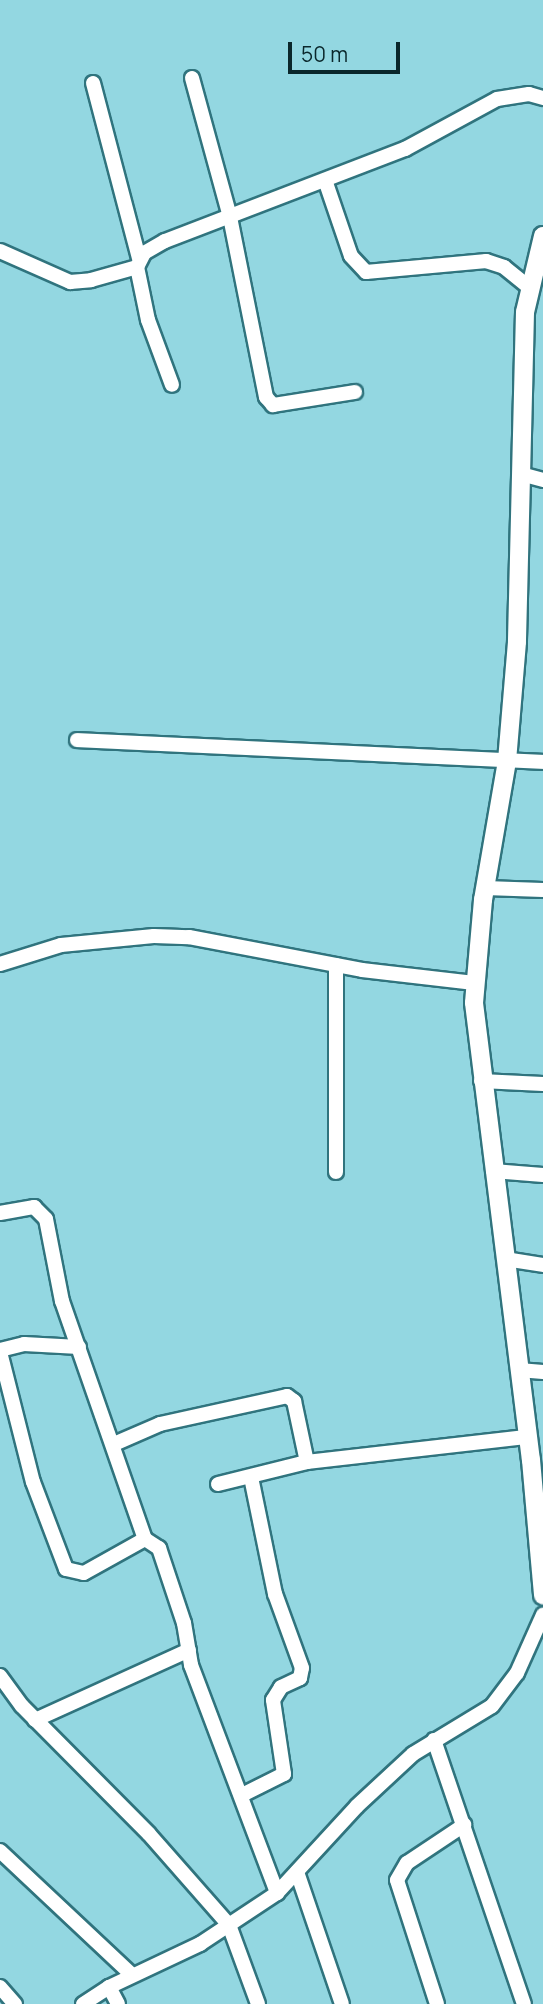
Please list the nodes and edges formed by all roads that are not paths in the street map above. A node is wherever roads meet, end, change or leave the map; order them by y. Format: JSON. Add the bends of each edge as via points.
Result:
{"nodes":[{"id":1,"x":192,"y":78,"type":"dead end"},
{"id":2,"x":93,"y":83,"type":"dead end"},
{"id":3,"x":543,"y":98,"type":"edge"},
{"id":4,"x":326,"y":180,"type":"junction"},
{"id":5,"x":230,"y":217,"type":"junction"},
{"id":6,"x":543,"y":236,"type":"edge"},
{"id":7,"x":0,"y":251,"type":"edge"},
{"id":8,"x":138,"y":262,"type":"junction"},
{"id":9,"x":530,"y":288,"type":"junction"},
{"id":10,"x":172,"y":384,"type":"dead end"},
{"id":11,"x":355,"y":392,"type":"dead end"},
{"id":12,"x":536,"y":475,"type":"edge"},
{"id":13,"x":77,"y":740,"type":"dead end"},
{"id":14,"x":507,"y":761,"type":"junction"},
{"id":15,"x":543,"y":762,"type":"edge"},
{"id":16,"x":485,"y":888,"type":"junction"},
{"id":17,"x":543,"y":890,"type":"edge"},
{"id":18,"x":0,"y":964,"type":"edge"},
{"id":19,"x":336,"y":965,"type":"junction"},
{"id":20,"x":474,"y":983,"type":"junction"},
{"id":21,"x":481,"y":1081,"type":"junction"},
{"id":22,"x":543,"y":1084,"type":"edge"},
{"id":23,"x":493,"y":1171,"type":"junction"},
{"id":24,"x":336,"y":1172,"type":"dead end"},
{"id":25,"x":543,"y":1175,"type":"edge"},
{"id":26,"x":0,"y":1213,"type":"edge"},
{"id":27,"x":505,"y":1259,"type":"junction"},
{"id":28,"x":543,"y":1265,"type":"edge"},
{"id":29,"x":79,"y":1347,"type":"junction"},
{"id":30,"x":0,"y":1351,"type":"edge"},
{"id":31,"x":519,"y":1370,"type":"junction"},
{"id":32,"x":543,"y":1372,"type":"edge"},
{"id":33,"x":528,"y":1437,"type":"junction"},
{"id":34,"x":114,"y":1444,"type":"junction"},
{"id":35,"x":537,"y":1460,"type":"edge"},
{"id":36,"x":307,"y":1462,"type":"junction"},
{"id":37,"x":251,"y":1477,"type":"junction"},
{"id":38,"x":218,"y":1484,"type":"dead end"},
{"id":39,"x":539,"y":1527,"type":"edge"},
{"id":40,"x":145,"y":1539,"type":"junction"},
{"id":41,"x":543,"y":1595,"type":"edge"},
{"id":42,"x":543,"y":1615,"type":"edge"},
{"id":43,"x":188,"y":1650,"type":"junction"},
{"id":44,"x":0,"y":1676,"type":"edge"},
{"id":45,"x":35,"y":1720,"type":"junction"},
{"id":46,"x":434,"y":1740,"type":"junction"},
{"id":47,"x":243,"y":1795,"type":"junction"},
{"id":48,"x":464,"y":1825,"type":"junction"},
{"id":49,"x":0,"y":1851,"type":"edge"},
{"id":50,"x":296,"y":1872,"type":"junction"},
{"id":51,"x":277,"y":1893,"type":"junction"},
{"id":52,"x":229,"y":1925,"type":"junction"},
{"id":53,"x":132,"y":1975,"type":"junction"},
{"id":54,"x":0,"y":1987,"type":"edge"},
{"id":55,"x":109,"y":1987,"type":"junction"},
{"id":56,"x":15,"y":2004,"type":"edge"},
{"id":57,"x":83,"y":2004,"type":"edge"},
{"id":58,"x":118,"y":2004,"type":"edge"},
{"id":59,"x":258,"y":2004,"type":"edge"},
{"id":60,"x":342,"y":2004,"type":"edge"},
{"id":61,"x":437,"y":2004,"type":"edge"},
{"id":62,"x":524,"y":2004,"type":"edge"}],
"edges":[{"from":1,"to":5,"type":"street"},
{"from":2,"to":8,"type":"street"},
{"from":3,"to":4,"type":"street","via":[[520,94],[497,99],[405,149]]},
{"from":4,"to":5,"type":"street"},
{"from":4,"to":9,"type":"street","via":[[351,256],[366,272],[486,261],[504,267]]},
{"from":5,"to":8,"type":"street","via":[[165,241]]},
{"from":5,"to":11,"type":"street","via":[[269,403]]},
{"from":6,"to":9,"type":"street"},
{"from":7,"to":8,"type":"street","via":[[70,282]]},
{"from":8,"to":10,"type":"street","via":[[148,320]]},
{"from":9,"to":12,"type":"street","via":[[525,312]]},
{"from":12,"to":14,"type":"street"},
{"from":13,"to":14,"type":"street"},
{"from":14,"to":15,"type":"street"},
{"from":14,"to":16,"type":"street"},
{"from":16,"to":17,"type":"street"},
{"from":16,"to":20,"type":"street"},
{"from":18,"to":19,"type":"street","via":[[61,945],[154,936],[189,937]]},
{"from":19,"to":20,"type":"street"},
{"from":19,"to":24,"type":"street"},
{"from":20,"to":21,"type":"street"},
{"from":21,"to":22,"type":"street"},
{"from":21,"to":23,"type":"street"},
{"from":23,"to":25,"type":"street"},
{"from":23,"to":27,"type":"street"},
{"from":26,"to":29,"type":"street","via":[[34,1207],[46,1219],[62,1301]]},
{"from":27,"to":28,"type":"street"},
{"from":27,"to":31,"type":"street"},
{"from":29,"to":30,"type":"street","via":[[24,1344]]},
{"from":29,"to":34,"type":"street"},
{"from":30,"to":40,"type":"street","via":[[33,1482],[66,1569],[84,1573]]},
{"from":31,"to":32,"type":"street"},
{"from":31,"to":33,"type":"street"},
{"from":33,"to":35,"type":"street"},
{"from":33,"to":36,"type":"street"},
{"from":34,"to":36,"type":"street","via":[[160,1424],[275,1395],[287,1396],[294,1401]]},
{"from":34,"to":40,"type":"street"},
{"from":35,"to":39,"type":"street"},
{"from":36,"to":37,"type":"street"},
{"from":37,"to":38,"type":"street"},
{"from":37,"to":47,"type":"street","via":[[275,1594],[302,1668],[300,1678],[281,1686],[273,1700],[284,1774]]},
{"from":39,"to":41,"type":"street"},
{"from":40,"to":43,"type":"street","via":[[159,1548]]},
{"from":42,"to":46,"type":"street","via":[[517,1673],[492,1706]]},
{"from":43,"to":45,"type":"street"},
{"from":43,"to":47,"type":"street"},
{"from":44,"to":45,"type":"street"},
{"from":45,"to":52,"type":"street","via":[[149,1834]]},
{"from":46,"to":48,"type":"street"},
{"from":46,"to":50,"type":"street","via":[[357,1807]]},
{"from":47,"to":51,"type":"street"},
{"from":48,"to":61,"type":"street","via":[[407,1863],[397,1880]]},
{"from":48,"to":62,"type":"street"},
{"from":49,"to":53,"type":"street"},
{"from":50,"to":51,"type":"street"},
{"from":50,"to":60,"type":"street"},
{"from":51,"to":52,"type":"street"},
{"from":52,"to":53,"type":"street","via":[[200,1944]]},
{"from":52,"to":59,"type":"street"},
{"from":53,"to":55,"type":"street"},
{"from":54,"to":56,"type":"street"},
{"from":55,"to":57,"type":"street"},
{"from":55,"to":58,"type":"street"}]}
